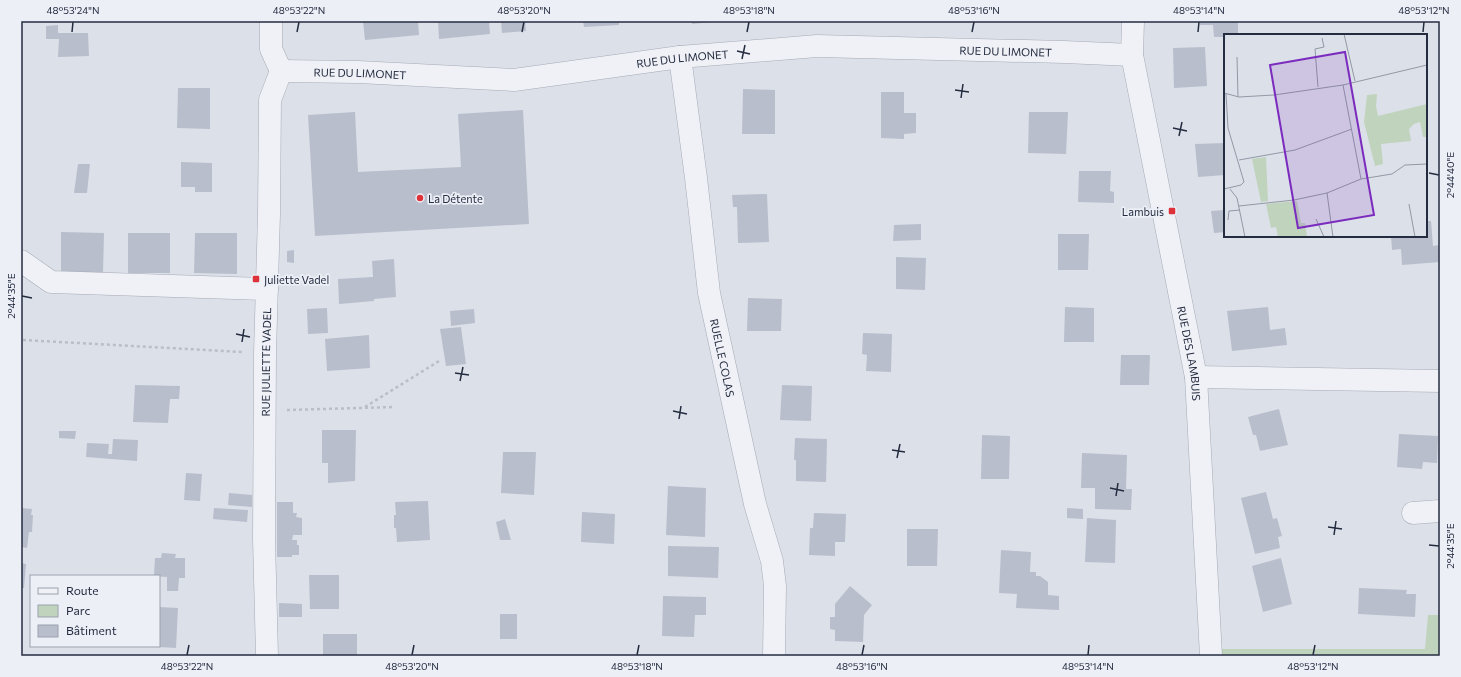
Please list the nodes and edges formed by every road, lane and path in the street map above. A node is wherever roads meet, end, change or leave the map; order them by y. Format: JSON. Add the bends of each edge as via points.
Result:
{"nodes":[{"id":1,"x":271,"y":21,"type":"edge"},
{"id":2,"x":1133,"y":21,"type":"edge"},
{"id":3,"x":1132,"y":56,"type":"junction"},
{"id":4,"x":680,"y":57,"type":"junction"},
{"id":5,"x":281,"y":71,"type":"junction"},
{"id":6,"x":21,"y":261,"type":"edge"},
{"id":7,"x":267,"y":289,"type":"junction"},
{"id":8,"x":23,"y":340,"type":"dead end"},
{"id":9,"x":265,"y":353,"type":"junction"},
{"id":10,"x":439,"y":361,"type":"dead end"},
{"id":11,"x":1196,"y":377,"type":"junction"},
{"id":12,"x":1440,"y":381,"type":"edge"},
{"id":13,"x":364,"y":408,"type":"junction"},
{"id":14,"x":395,"y":408,"type":"dead end"},
{"id":15,"x":265,"y":411,"type":"junction"},
{"id":16,"x":1440,"y":512,"type":"edge"},
{"id":17,"x":1413,"y":513,"type":"dead end"},
{"id":18,"x":267,"y":656,"type":"edge"},
{"id":19,"x":774,"y":656,"type":"edge"},
{"id":20,"x":1211,"y":656,"type":"edge"}],
"edges":[{"from":1,"to":5,"type":"street","via":[[271,49]]},
{"from":2,"to":3,"type":"street","name":"RUE DES LAMBUIS"},
{"from":3,"to":4,"type":"street","name":"RUE DU LIMONET","via":[[817,46]]},
{"from":3,"to":11,"type":"street","name":"RUE DES LAMBUIS"},
{"from":4,"to":5,"type":"street","name":"RUE DU LIMONET","via":[[514,80]]},
{"from":4,"to":19,"type":"street","name":"RUELLE COLAS","via":[[709,293],[755,504],[772,561],[775,586]]},
{"from":5,"to":7,"type":"street","name":"RUE JULIETTE VADEL","via":[[270,100]]},
{"from":6,"to":7,"type":"street","via":[[51,282]]},
{"from":7,"to":9,"type":"street","name":"RUE JULIETTE VADEL"},
{"from":8,"to":9,"type":"path"},
{"from":9,"to":15,"type":"street","name":"RUE JULIETTE VADEL"},
{"from":10,"to":13,"type":"path"},
{"from":11,"to":12,"type":"street"},
{"from":11,"to":20,"type":"street","name":"RUE DES LAMBUIS"},
{"from":13,"to":14,"type":"path"},
{"from":13,"to":15,"type":"path"},
{"from":15,"to":18,"type":"street","name":"RUE JULIETTE VADEL","via":[[264,539]]},
{"from":16,"to":17,"type":"street"}]}
